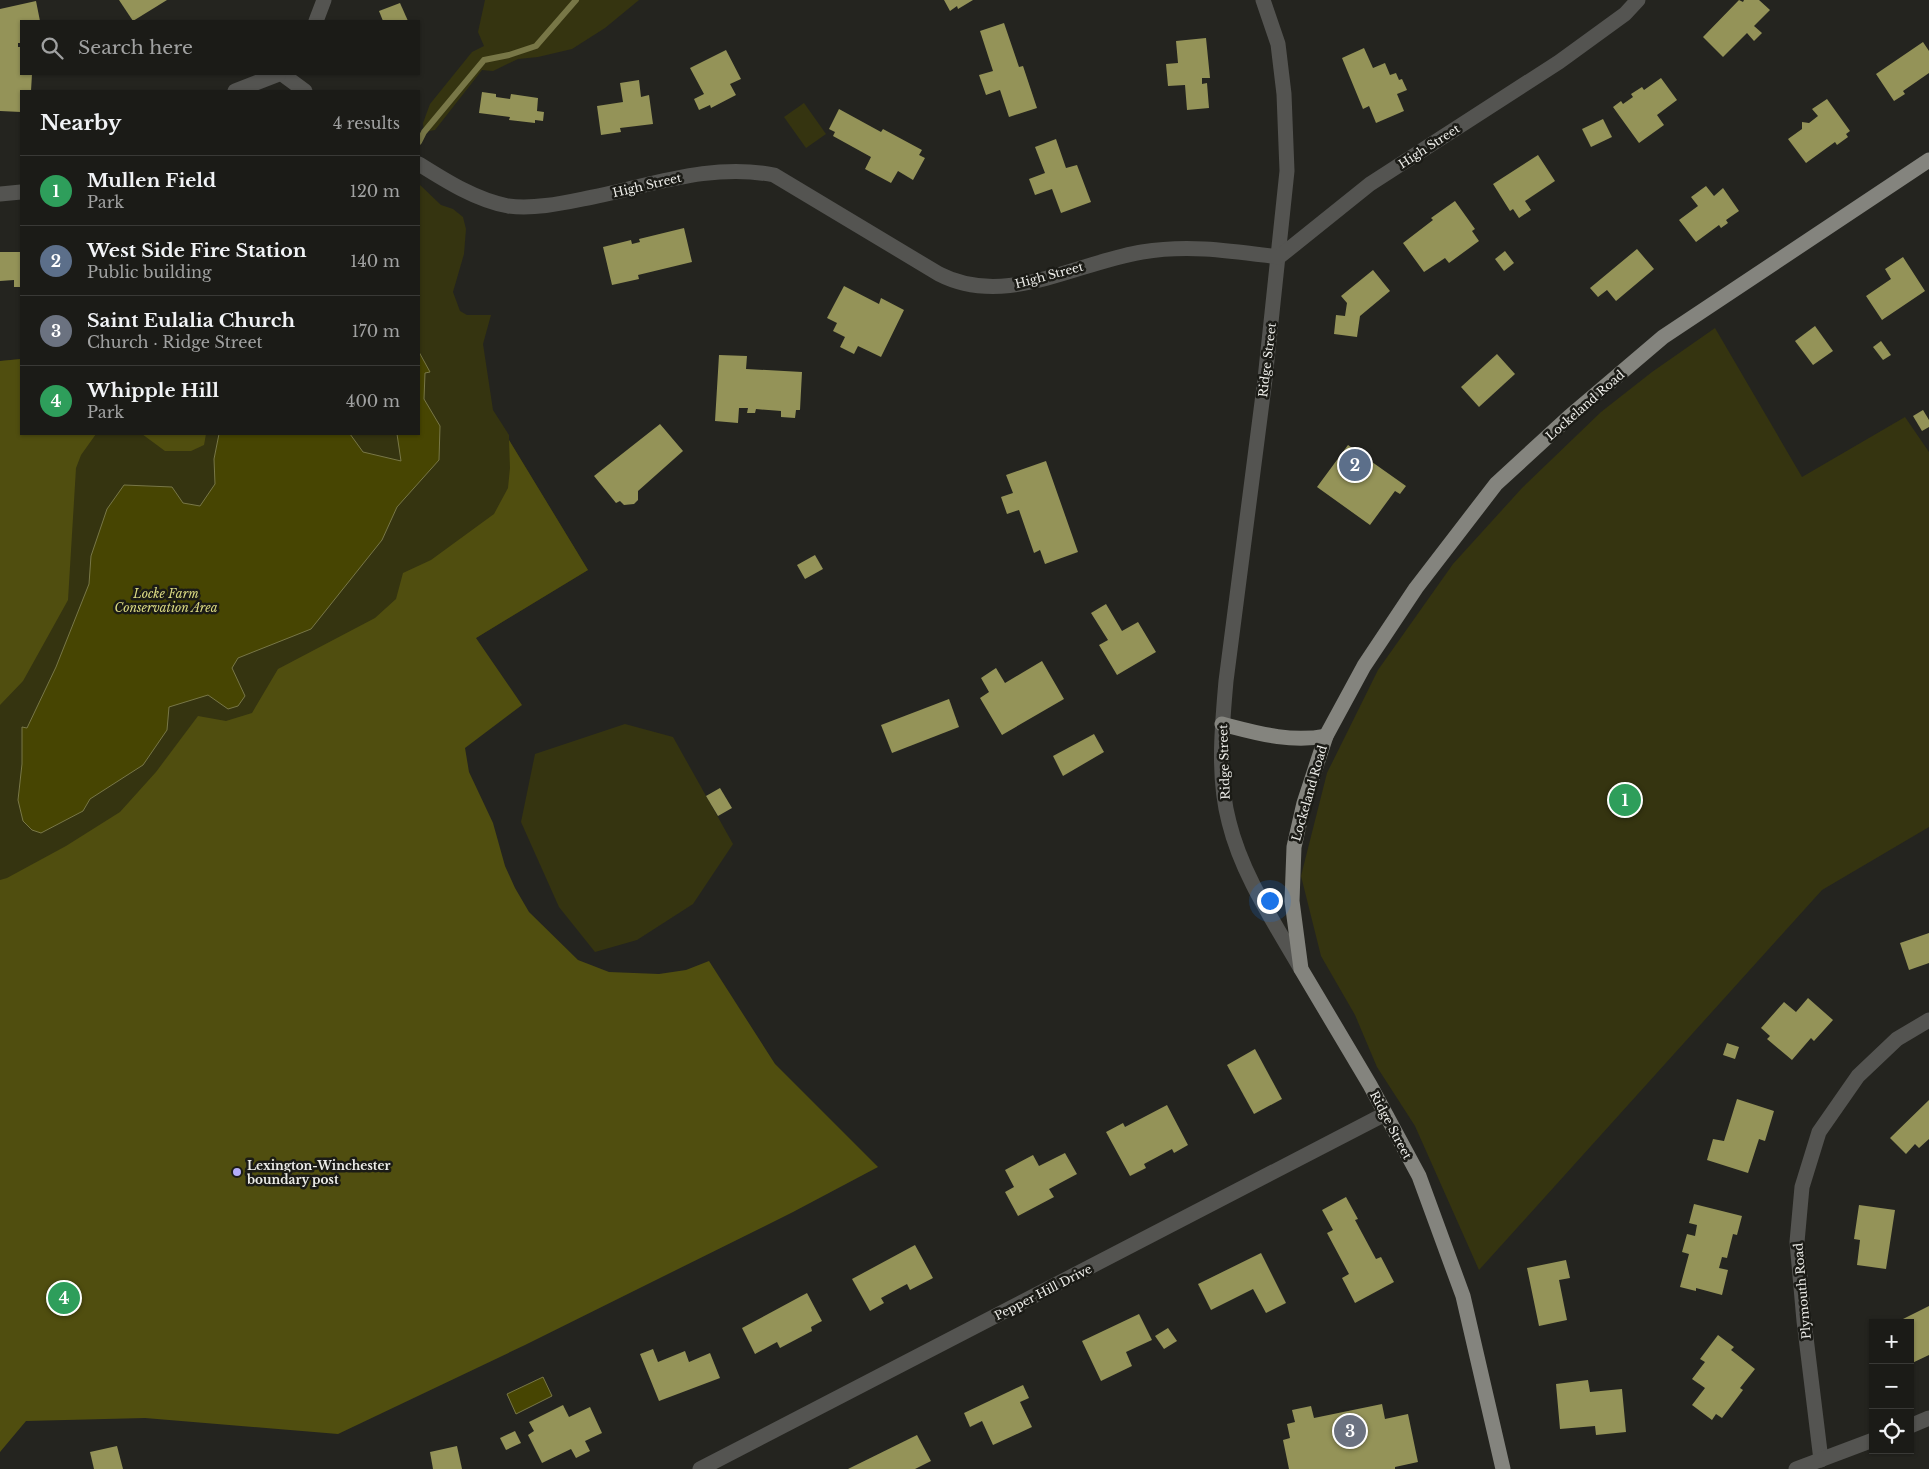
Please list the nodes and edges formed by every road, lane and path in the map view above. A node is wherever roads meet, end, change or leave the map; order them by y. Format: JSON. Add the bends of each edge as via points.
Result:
{"nodes":[{"id":1,"x":324,"y":0,"type":"edge"},
{"id":2,"x":1262,"y":0,"type":"edge"},
{"id":3,"x":1638,"y":0,"type":"edge"},
{"id":4,"x":316,"y":20,"type":"edge"},
{"id":5,"x":277,"y":75,"type":"edge"},
{"id":6,"x":281,"y":75,"type":"edge"},
{"id":7,"x":238,"y":90,"type":"edge"},
{"id":8,"x":304,"y":90,"type":"edge"},
{"id":9,"x":1929,"y":160,"type":"edge"},
{"id":10,"x":420,"y":165,"type":"edge"},
{"id":11,"x":20,"y":192,"type":"edge"},
{"id":12,"x":0,"y":194,"type":"edge"},
{"id":13,"x":1279,"y":257,"type":"junction"},
{"id":14,"x":1222,"y":724,"type":"junction"},
{"id":15,"x":1326,"y":736,"type":"junction"},
{"id":16,"x":1301,"y":969,"type":"junction"},
{"id":17,"x":1929,"y":1020,"type":"edge"},
{"id":18,"x":1385,"y":1114,"type":"junction"},
{"id":19,"x":1929,"y":1418,"type":"edge"},
{"id":20,"x":1914,"y":1424,"type":"edge"},
{"id":21,"x":1869,"y":1442,"type":"edge"},
{"id":22,"x":1822,"y":1460,"type":"junction"},
{"id":23,"x":700,"y":1469,"type":"edge"},
{"id":24,"x":1503,"y":1469,"type":"edge"},
{"id":25,"x":1796,"y":1469,"type":"edge"}],
"edges":[{"from":1,"to":4,"type":"street"},
{"from":2,"to":13,"type":"street","name":"Ridge Street","via":[[1278,44],[1284,94],[1287,171]]},
{"from":3,"to":13,"type":"street","name":"High Street","via":[[1625,14],[1559,62],[1370,184]]},
{"from":5,"to":7,"type":"street"},
{"from":6,"to":8,"type":"street"},
{"from":9,"to":15,"type":"main road","name":"Lockeland Road","via":[[1663,337],[1496,484],[1416,588],[1364,666]]},
{"from":10,"to":13,"type":"street","name":"High Street","via":[[487,200],[526,207],[552,206],[700,173],[758,171],[795,186],[948,278],[976,286],[1021,284],[1142,252],[1173,249],[1213,248]]},
{"from":11,"to":12,"type":"street"},
{"from":13,"to":14,"type":"street","name":"Ridge Street"},
{"from":14,"to":15,"type":"main road","name":"Lockeland Road","via":[[1281,738]]},
{"from":14,"to":16,"type":"street","name":"Ridge Street","via":[[1225,801],[1240,859]]},
{"from":15,"to":16,"type":"main road","name":"Lockeland Road","via":[[1304,803],[1294,847],[1292,900]]},
{"from":16,"to":18,"type":"main road","name":"Ridge Street"},
{"from":17,"to":22,"type":"street","name":"Plymouth Road","via":[[1897,1039],[1858,1076],[1819,1132],[1802,1187],[1797,1242]]},
{"from":18,"to":23,"type":"street","name":"Pepper Hill Drive"},
{"from":18,"to":24,"type":"main road","name":"Ridge Street","via":[[1419,1176],[1463,1296]]},
{"from":19,"to":20,"type":"street"},
{"from":21,"to":22,"type":"street"},
{"from":22,"to":25,"type":"street"}]}
